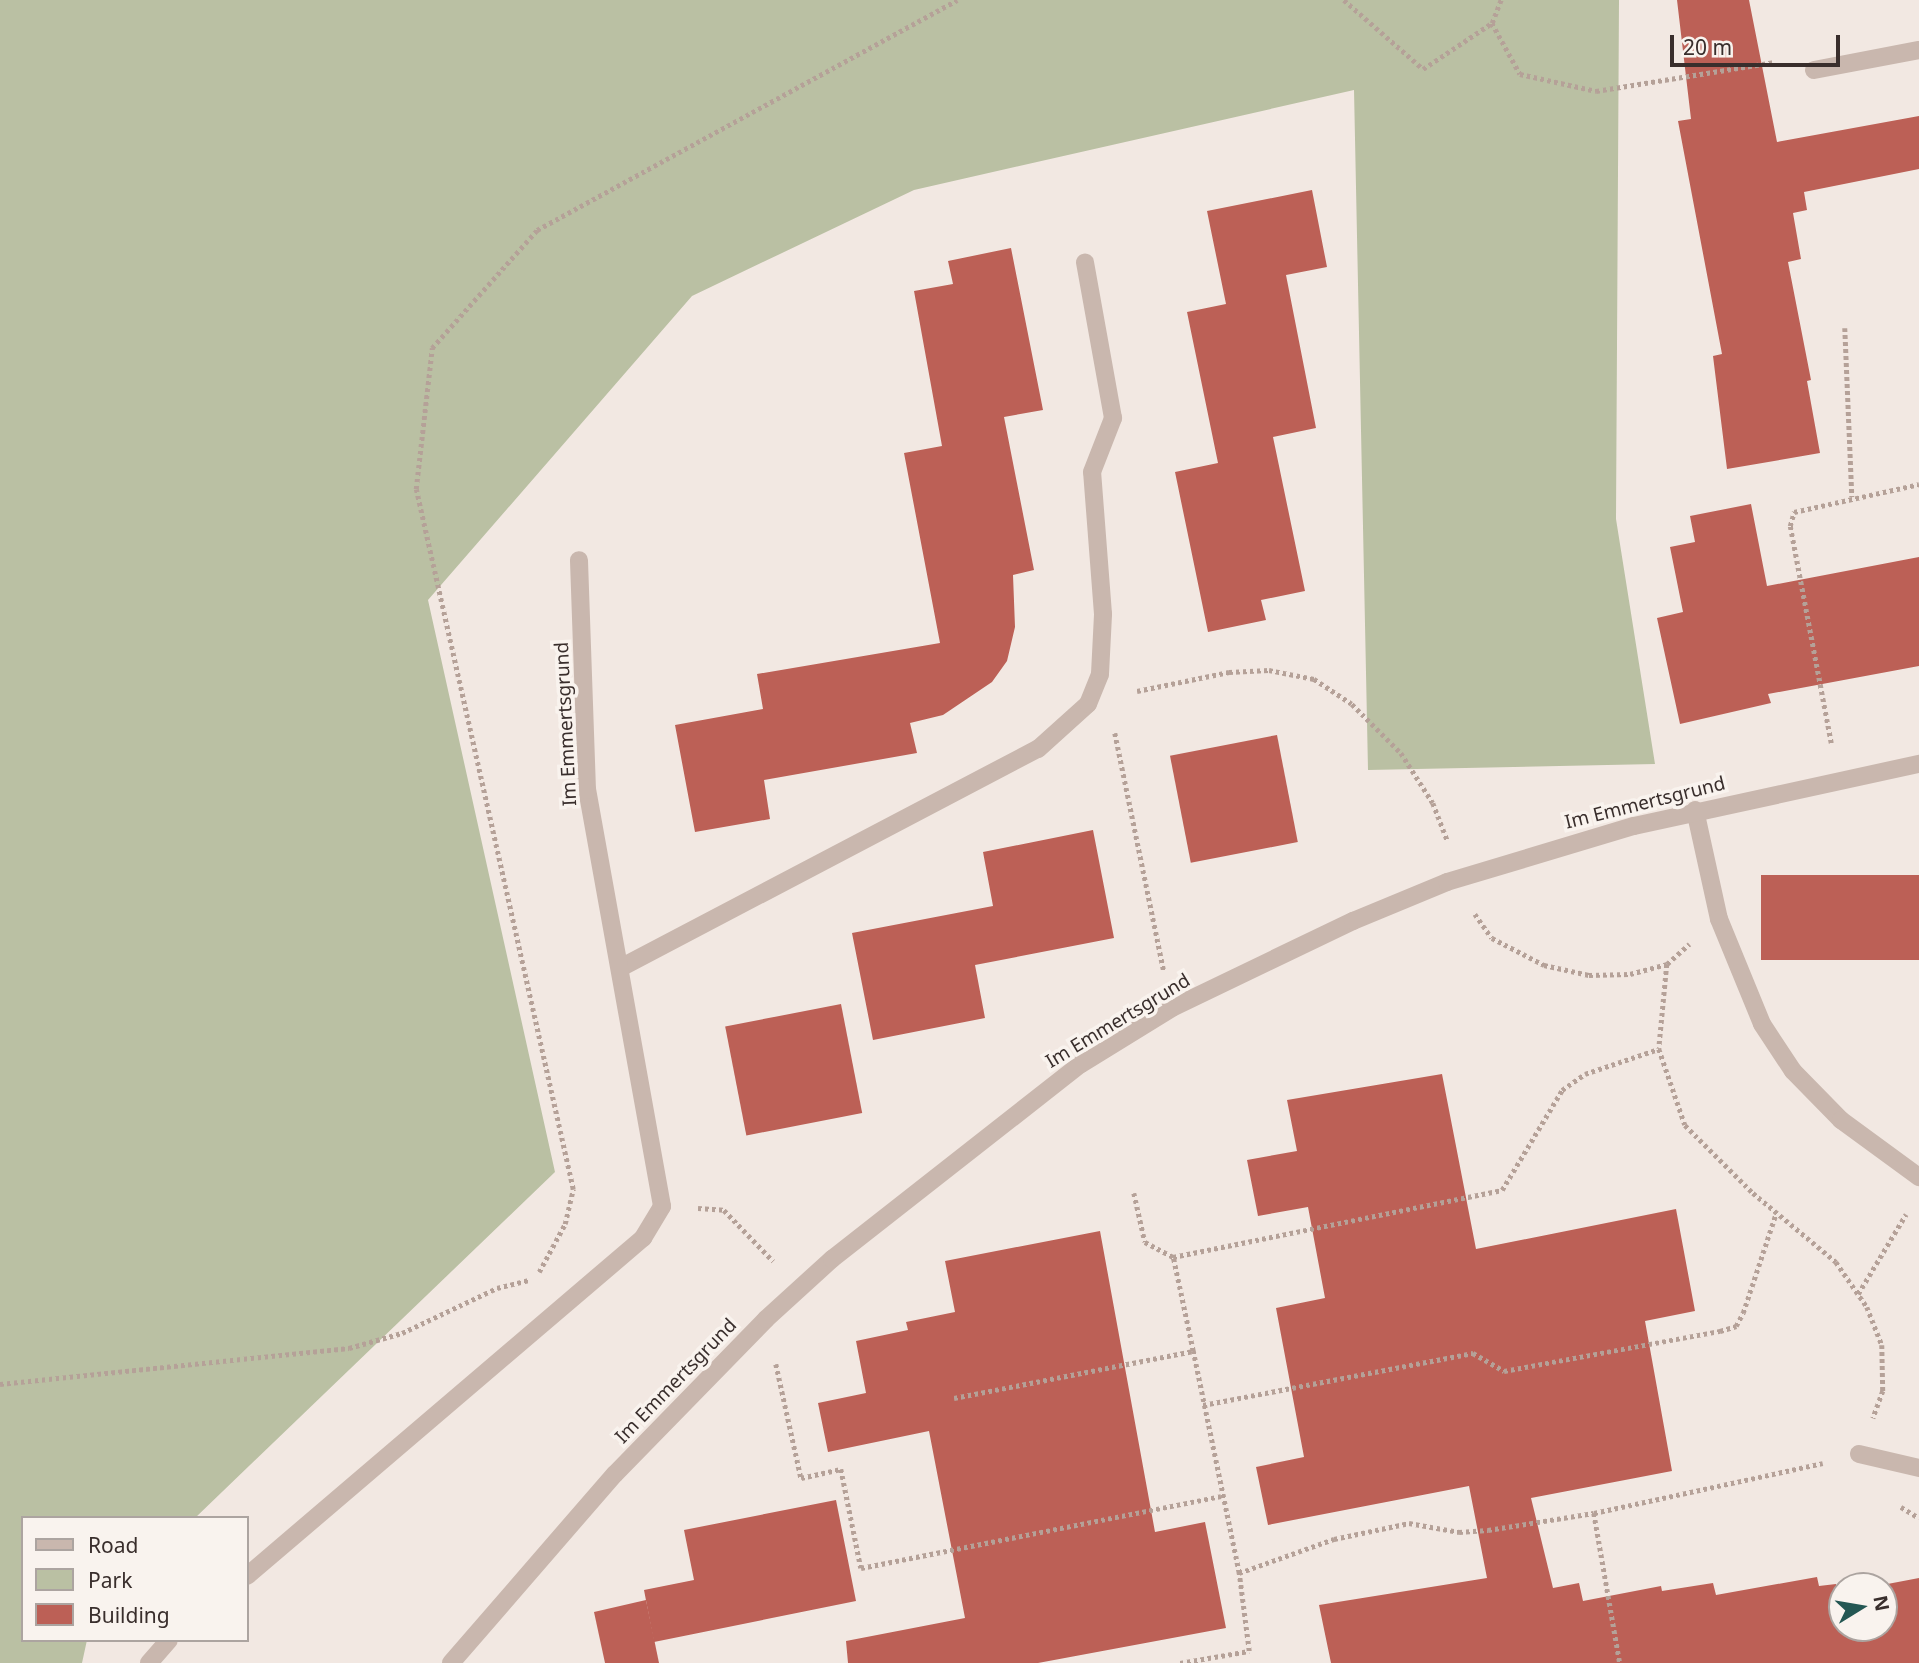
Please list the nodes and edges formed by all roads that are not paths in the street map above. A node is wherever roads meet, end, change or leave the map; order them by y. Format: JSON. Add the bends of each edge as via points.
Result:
{"nodes":[{"id":1,"x":1919,"y":50,"type":"edge"},
{"id":2,"x":1814,"y":70,"type":"road end"},
{"id":3,"x":1085,"y":262,"type":"dead end"},
{"id":4,"x":579,"y":560,"type":"dead end"},
{"id":5,"x":1919,"y":764,"type":"edge"},
{"id":6,"x":1695,"y":810,"type":"junction"},
{"id":7,"x":622,"y":967,"type":"junction"},
{"id":8,"x":1919,"y":1177,"type":"edge"},
{"id":9,"x":1859,"y":1454,"type":"road end"},
{"id":10,"x":1919,"y":1468,"type":"edge"},
{"id":11,"x":248,"y":1575,"type":"edge"},
{"id":12,"x":167,"y":1642,"type":"edge"},
{"id":13,"x":149,"y":1663,"type":"edge"},
{"id":14,"x":452,"y":1663,"type":"edge"}],
"edges":[{"from":1,"to":2,"type":"street"},
{"from":3,"to":7,"type":"street","via":[[1113,418],[1092,472],[1102,635],[1100,674],[1088,704],[1038,749]]},
{"from":4,"to":7,"type":"street","name":"Im Emmertsgrund","via":[[587,790]]},
{"from":5,"to":6,"type":"street","name":"Im Emmertsgrund"},
{"from":6,"to":8,"type":"street","via":[[1719,919],[1762,1024],[1793,1071],[1841,1120]]},
{"from":6,"to":14,"type":"street","name":"Im Emmertsgrund","bridge":true,"via":[[1447,882],[1353,921],[1172,1008],[1081,1064],[915,1191],[766,1319],[615,1474]]},
{"from":7,"to":11,"type":"street","name":"Im Emmertsgrund","via":[[662,1189],[662,1206],[655,1222],[643,1238],[422,1431]]},
{"from":9,"to":10,"type":"street"},
{"from":12,"to":13,"type":"street"}]}
